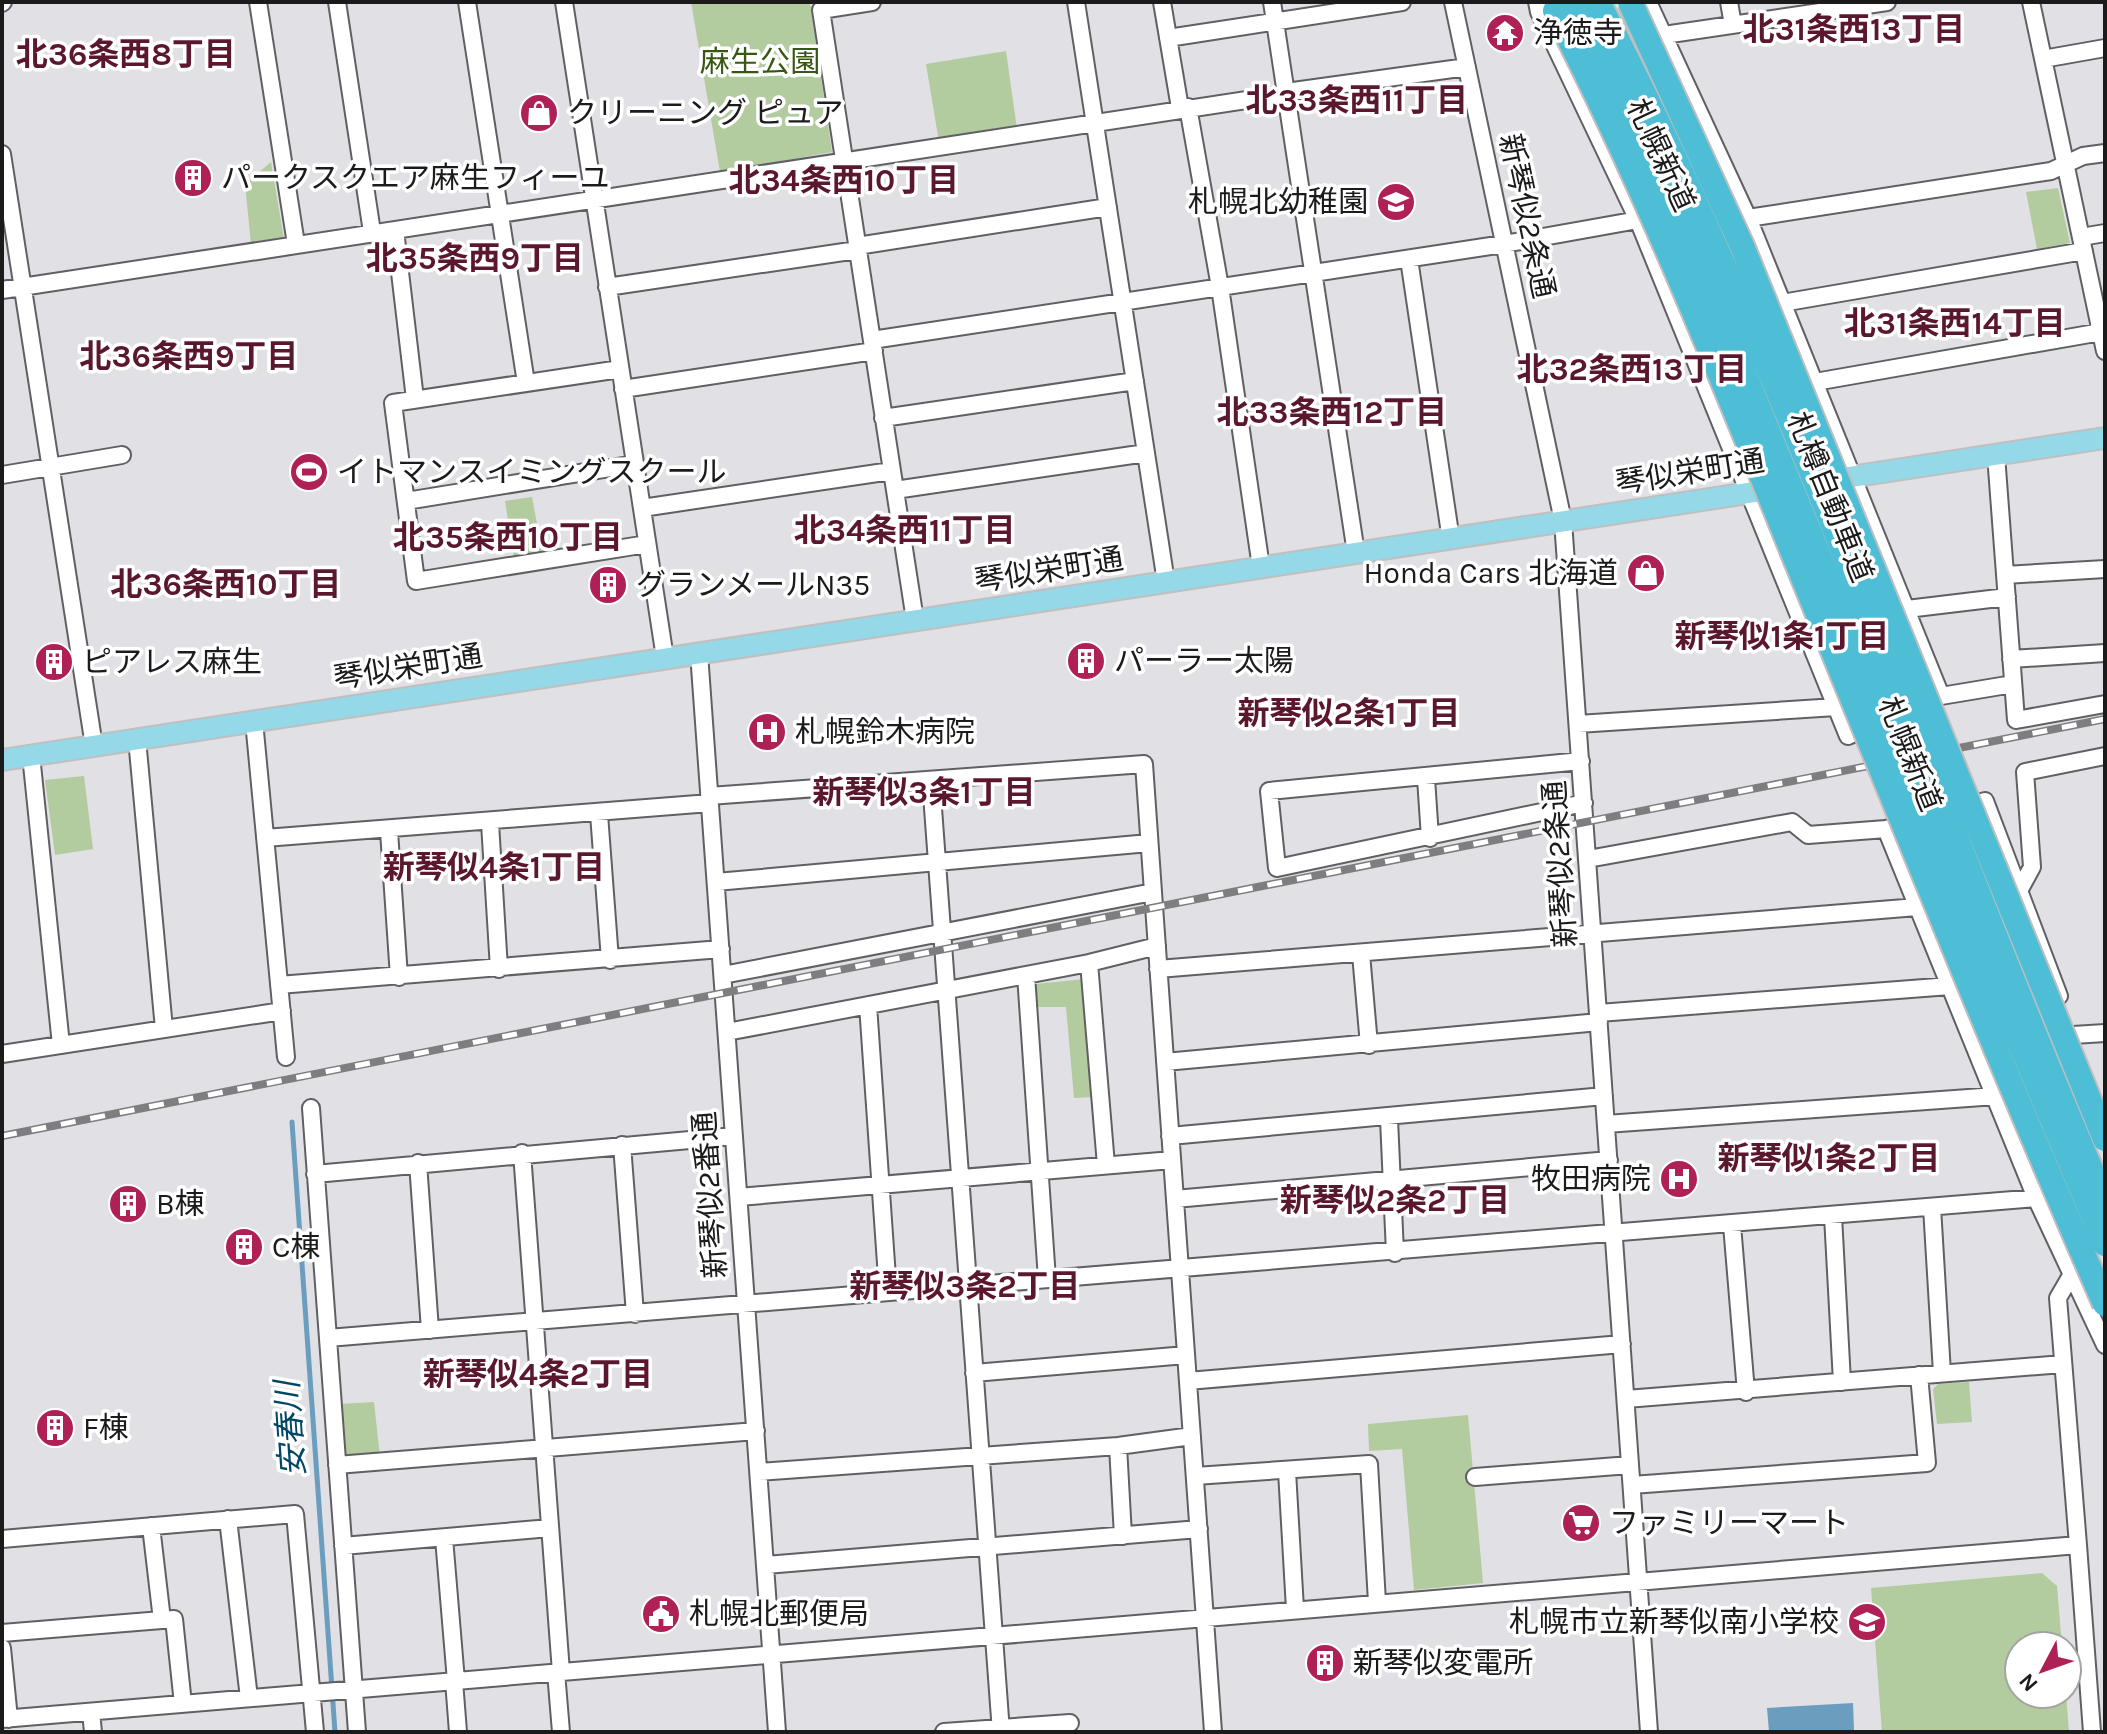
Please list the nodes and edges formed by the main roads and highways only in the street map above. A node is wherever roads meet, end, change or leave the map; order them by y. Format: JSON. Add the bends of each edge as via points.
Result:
{"nodes":[{"id":1,"x":1598,"y":2,"type":"edge"},
{"id":2,"x":1630,"y":2,"type":"edge"},
{"id":3,"x":1556,"y":5,"type":"edge"},
{"id":4,"x":2105,"y":438,"type":"edge"},
{"id":5,"x":2,"y":760,"type":"edge"},
{"id":6,"x":2105,"y":1139,"type":"edge"},
{"id":7,"x":2105,"y":1202,"type":"edge"},
{"id":8,"x":2105,"y":1244,"type":"edge"},
{"id":9,"x":2105,"y":1304,"type":"edge"}],
"edges":[{"from":1,"to":7,"type":"highway","name":"札樽自動車道","bridge":true,"via":[[1718,254]]},
{"from":2,"to":6,"type":"highway","name":"札幌新道","bridge":true,"via":[[1742,246]]},
{"from":3,"to":8,"type":"highway","name":"札樽自動車道","bridge":true,"via":[[1697,258]]},
{"from":3,"to":9,"type":"highway","name":"札幌新道","bridge":true,"via":[[1675,261]]},
{"from":4,"to":5,"type":"main road","name":"琴似栄町通"}]}
